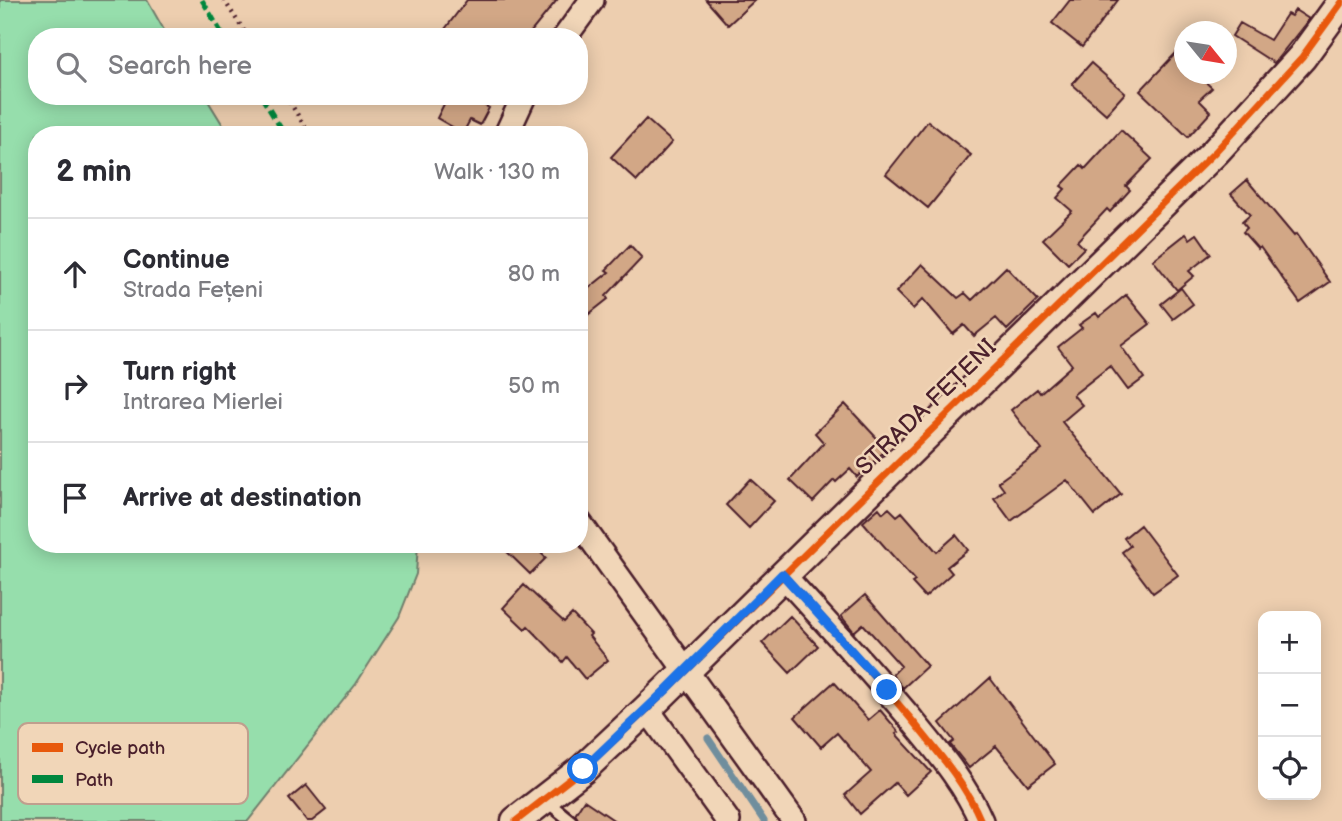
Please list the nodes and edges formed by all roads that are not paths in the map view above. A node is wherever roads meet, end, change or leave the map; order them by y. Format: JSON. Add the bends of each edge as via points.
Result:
{"nodes":[{"id":1,"x":592,"y":0,"type":"edge"},
{"id":2,"x":1342,"y":2,"type":"edge"},
{"id":3,"x":572,"y":28,"type":"edge"},
{"id":4,"x":520,"y":105,"type":"edge"},
{"id":5,"x":510,"y":126,"type":"edge"},
{"id":6,"x":588,"y":534,"type":"edge"},
{"id":7,"x":782,"y":574,"type":"junction"},
{"id":8,"x":686,"y":670,"type":"junction"},
{"id":9,"x":647,"y":709,"type":"junction"},
{"id":10,"x":545,"y":800,"type":"junction"},
{"id":11,"x":516,"y":821,"type":"edge"},
{"id":12,"x":571,"y":821,"type":"edge"},
{"id":13,"x":728,"y":821,"type":"edge"},
{"id":14,"x":794,"y":821,"type":"edge"},
{"id":15,"x":981,"y":821,"type":"edge"}],
"edges":[{"from":1,"to":3,"type":"street"},
{"from":2,"to":7,"type":"street","name":"STRADA FEȚENI","via":[[1302,57],[1223,143]]},
{"from":4,"to":5,"type":"street"},
{"from":6,"to":8,"type":"street"},
{"from":7,"to":8,"type":"street","name":"STRADA FEȚENI"},
{"from":7,"to":15,"type":"street","via":[[933,746]]},
{"from":8,"to":9,"type":"street","name":"STRADA FEȚENI"},
{"from":8,"to":14,"type":"street"},
{"from":9,"to":10,"type":"street","name":"STRADA FEȚENI"},
{"from":9,"to":13,"type":"street"},
{"from":10,"to":11,"type":"street","name":"STRADA FEȚENI"},
{"from":10,"to":12,"type":"lane"}]}
